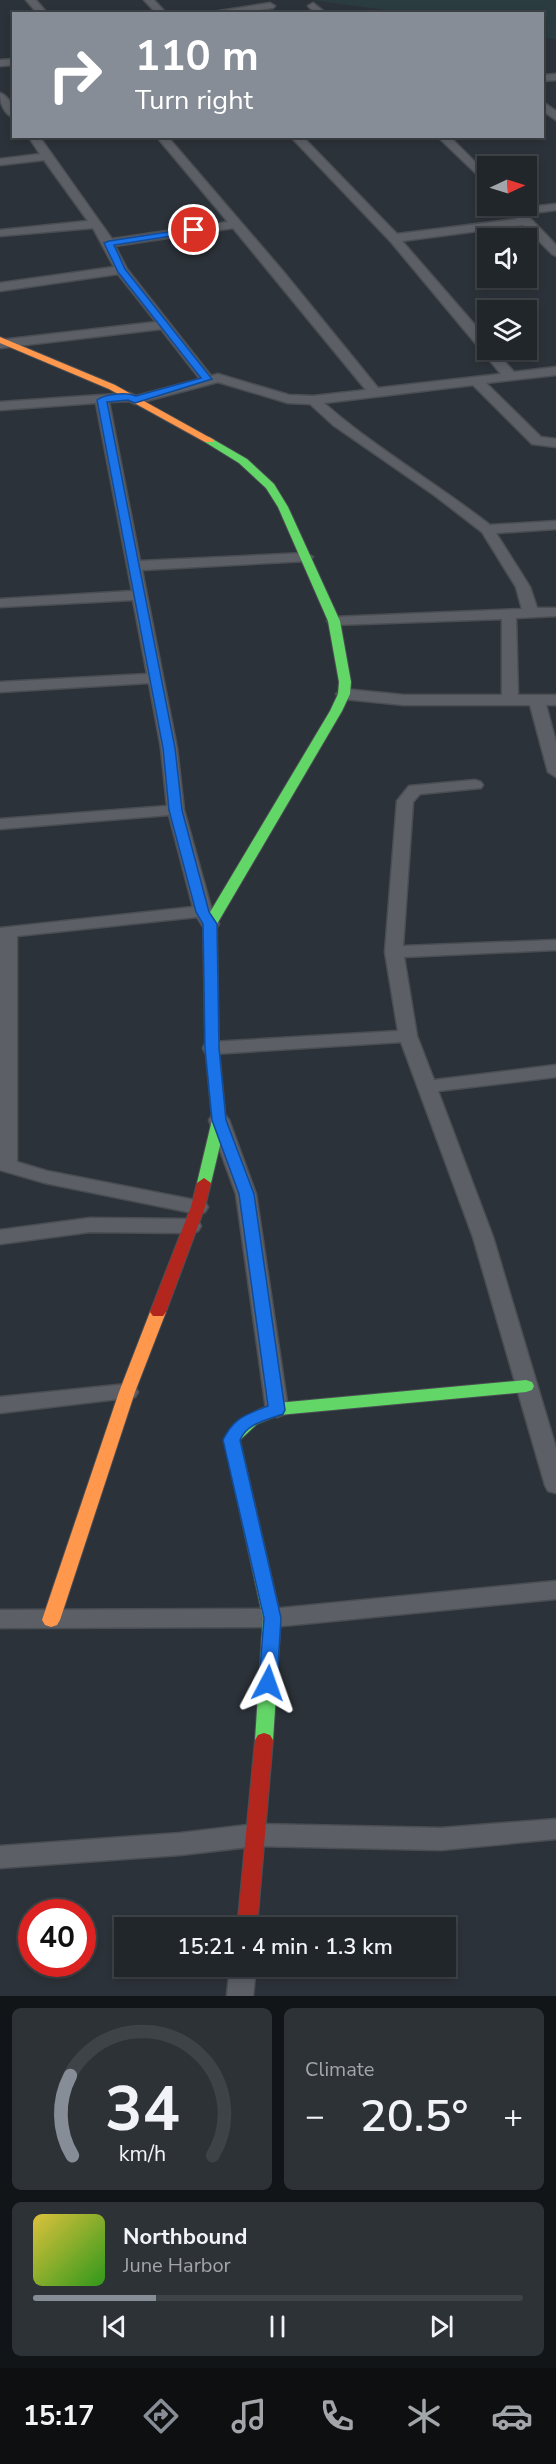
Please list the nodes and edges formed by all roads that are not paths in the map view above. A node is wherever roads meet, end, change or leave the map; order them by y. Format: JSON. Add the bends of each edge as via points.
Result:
{"nodes":[{"id":1,"x":31,"y":0,"type":"edge"},
{"id":2,"x":149,"y":0,"type":"edge"},
{"id":3,"x":267,"y":3,"type":"edge"},
{"id":4,"x":313,"y":6,"type":"dead end"},
{"id":5,"x":42,"y":12,"type":"edge"},
{"id":6,"x":161,"y":12,"type":"edge"},
{"id":7,"x":215,"y":12,"type":"edge"},
{"id":8,"x":320,"y":12,"type":"edge"},
{"id":9,"x":0,"y":96,"type":"edge"},
{"id":10,"x":545,"y":99,"type":"edge"},
{"id":11,"x":12,"y":112,"type":"edge"},
{"id":12,"x":556,"y":117,"type":"edge"},
{"id":13,"x":37,"y":138,"type":"edge"},
{"id":14,"x":163,"y":138,"type":"edge"},
{"id":15,"x":296,"y":138,"type":"edge"},
{"id":16,"x":444,"y":138,"type":"edge"},
{"id":17,"x":48,"y":156,"type":"junction"},
{"id":18,"x":0,"y":162,"type":"edge"},
{"id":19,"x":477,"y":171,"type":"edge"},
{"id":20,"x":556,"y":207,"type":"edge"},
{"id":21,"x":537,"y":208,"type":"edge"},
{"id":22,"x":521,"y":216,"type":"edge"},
{"id":23,"x":526,"y":221,"type":"junction"},
{"id":24,"x":97,"y":224,"type":"junction"},
{"id":25,"x":237,"y":224,"type":"junction"},
{"id":26,"x":0,"y":233,"type":"edge"},
{"id":27,"x":395,"y":238,"type":"junction"},
{"id":28,"x":109,"y":243,"type":"junction"},
{"id":29,"x":556,"y":252,"type":"edge"},
{"id":30,"x":121,"y":270,"type":"junction"},
{"id":31,"x":0,"y":287,"type":"edge"},
{"id":32,"x":164,"y":325,"type":"junction"},
{"id":33,"x":477,"y":336,"type":"edge"},
{"id":34,"x":2,"y":342,"type":"edge"},
{"id":35,"x":497,"y":360,"type":"edge"},
{"id":36,"x":556,"y":370,"type":"edge"},
{"id":37,"x":510,"y":376,"type":"junction"},
{"id":38,"x":207,"y":379,"type":"junction"},
{"id":39,"x":476,"y":381,"type":"junction"},
{"id":40,"x":375,"y":393,"type":"junction"},
{"id":41,"x":132,"y":398,"type":"junction"},
{"id":42,"x":102,"y":400,"type":"junction"},
{"id":43,"x":313,"y":400,"type":"junction"},
{"id":44,"x":0,"y":406,"type":"edge"},
{"id":45,"x":556,"y":443,"type":"edge"},
{"id":46,"x":556,"y":525,"type":"edge"},
{"id":47,"x":487,"y":529,"type":"junction"},
{"id":48,"x":306,"y":556,"type":"junction"},
{"id":49,"x":133,"y":566,"type":"junction"},
{"id":50,"x":139,"y":596,"type":"junction"},
{"id":51,"x":0,"y":603,"type":"edge"},
{"id":52,"x":556,"y":612,"type":"edge"},
{"id":53,"x":509,"y":614,"type":"junction"},
{"id":54,"x":531,"y":614,"type":"junction"},
{"id":55,"x":334,"y":621,"type":"junction"},
{"id":56,"x":154,"y":678,"type":"junction"},
{"id":57,"x":0,"y":687,"type":"edge"},
{"id":58,"x":344,"y":694,"type":"junction"},
{"id":59,"x":510,"y":700,"type":"junction"},
{"id":60,"x":537,"y":700,"type":"junction"},
{"id":61,"x":556,"y":700,"type":"edge"},
{"id":62,"x":556,"y":772,"type":"edge"},
{"id":63,"x":475,"y":785,"type":"dead end"},
{"id":64,"x":176,"y":810,"type":"junction"},
{"id":65,"x":0,"y":824,"type":"edge"},
{"id":66,"x":206,"y":918,"type":"junction"},
{"id":67,"x":4,"y":933,"type":"edge"},
{"id":68,"x":556,"y":945,"type":"edge"},
{"id":69,"x":394,"y":952,"type":"junction"},
{"id":70,"x":408,"y":1036,"type":"junction"},
{"id":71,"x":212,"y":1048,"type":"junction"},
{"id":72,"x":556,"y":1071,"type":"edge"},
{"id":73,"x":427,"y":1087,"type":"junction"},
{"id":74,"x":219,"y":1120,"type":"junction"},
{"id":75,"x":4,"y":1164,"type":"edge"},
{"id":76,"x":198,"y":1207,"type":"junction"},
{"id":77,"x":191,"y":1226,"type":"junction"},
{"id":78,"x":0,"y":1238,"type":"edge"},
{"id":79,"x":526,"y":1386,"type":"junction"},
{"id":80,"x":127,"y":1392,"type":"junction"},
{"id":81,"x":0,"y":1405,"type":"edge"},
{"id":82,"x":277,"y":1410,"type":"junction"},
{"id":83,"x":556,"y":1485,"type":"edge"},
{"id":84,"x":556,"y":1590,"type":"edge"},
{"id":85,"x":0,"y":1618,"type":"edge"},
{"id":86,"x":272,"y":1618,"type":"junction"},
{"id":87,"x":51,"y":1620,"type":"junction"},
{"id":88,"x":556,"y":1829,"type":"edge"},
{"id":89,"x":257,"y":1835,"type":"junction"},
{"id":90,"x":0,"y":1857,"type":"edge"},
{"id":91,"x":248,"y":1917,"type":"edge"},
{"id":92,"x":242,"y":1977,"type":"edge"},
{"id":93,"x":240,"y":1996,"type":"edge"}],
"edges":[{"from":1,"to":5,"type":"street"},
{"from":2,"to":6,"type":"street"},
{"from":3,"to":7,"type":"street"},
{"from":4,"to":8,"type":"street"},
{"from":9,"to":11,"type":"street"},
{"from":10,"to":12,"type":"street"},
{"from":13,"to":17,"type":"street"},
{"from":14,"to":25,"type":"street"},
{"from":15,"to":27,"type":"street"},
{"from":16,"to":19,"type":"street"},
{"from":17,"to":18,"type":"street"},
{"from":17,"to":24,"type":"street"},
{"from":20,"to":21,"type":"street"},
{"from":22,"to":23,"type":"street"},
{"from":23,"to":27,"type":"street"},
{"from":23,"to":29,"type":"street"},
{"from":24,"to":26,"type":"street"},
{"from":24,"to":28,"type":"street"},
{"from":25,"to":28,"type":"street"},
{"from":25,"to":40,"type":"street"},
{"from":27,"to":33,"type":"street"},
{"from":28,"to":30,"type":"street"},
{"from":30,"to":31,"type":"street"},
{"from":30,"to":32,"type":"street"},
{"from":32,"to":34,"type":"street"},
{"from":32,"to":38,"type":"street"},
{"from":34,"to":41,"type":"street"},
{"from":35,"to":37,"type":"street"},
{"from":36,"to":37,"type":"street"},
{"from":37,"to":39,"type":"street"},
{"from":38,"to":41,"type":"street"},
{"from":38,"to":43,"type":"street","via":[[227,380],[288,399]]},
{"from":39,"to":40,"type":"street"},
{"from":39,"to":45,"type":"street","via":[[537,441]]},
{"from":40,"to":43,"type":"street"},
{"from":41,"to":42,"type":"street"},
{"from":41,"to":48,"type":"street","via":[[221,446],[260,476],[283,507]]},
{"from":42,"to":44,"type":"street"},
{"from":42,"to":49,"type":"street"},
{"from":43,"to":47,"type":"street"},
{"from":46,"to":47,"type":"street"},
{"from":47,"to":54,"type":"street","via":[[523,587]]},
{"from":48,"to":49,"type":"street"},
{"from":48,"to":55,"type":"street"},
{"from":49,"to":50,"type":"street"},
{"from":50,"to":51,"type":"street"},
{"from":50,"to":56,"type":"street"},
{"from":52,"to":54,"type":"street"},
{"from":53,"to":54,"type":"street"},
{"from":53,"to":55,"type":"street"},
{"from":53,"to":59,"type":"street"},
{"from":55,"to":58,"type":"street","via":[[344,671]]},
{"from":56,"to":57,"type":"street"},
{"from":56,"to":64,"type":"street","via":[[169,748]]},
{"from":58,"to":59,"type":"street","via":[[404,700]]},
{"from":58,"to":66,"type":"street"},
{"from":59,"to":60,"type":"street"},
{"from":60,"to":61,"type":"street"},
{"from":60,"to":62,"type":"street"},
{"from":63,"to":69,"type":"street","via":[[415,789],[405,801]]},
{"from":64,"to":65,"type":"street"},
{"from":64,"to":66,"type":"street"},
{"from":66,"to":67,"type":"street"},
{"from":66,"to":71,"type":"street"},
{"from":67,"to":75,"type":"street"},
{"from":68,"to":69,"type":"street"},
{"from":69,"to":70,"type":"street"},
{"from":70,"to":71,"type":"street"},
{"from":70,"to":73,"type":"street"},
{"from":71,"to":74,"type":"street"},
{"from":72,"to":73,"type":"street"},
{"from":73,"to":79,"type":"street","via":[[483,1237]]},
{"from":74,"to":76,"type":"street"},
{"from":74,"to":82,"type":"street","via":[[246,1194]]},
{"from":75,"to":76,"type":"street"},
{"from":76,"to":77,"type":"street"},
{"from":77,"to":78,"type":"street","via":[[90,1225]]},
{"from":77,"to":80,"type":"street"},
{"from":79,"to":82,"type":"street"},
{"from":79,"to":83,"type":"street"},
{"from":80,"to":81,"type":"street"},
{"from":80,"to":87,"type":"street"},
{"from":82,"to":86,"type":"street","via":[[249,1420],[237,1428],[232,1440]]},
{"from":84,"to":86,"type":"street"},
{"from":85,"to":87,"type":"street"},
{"from":86,"to":87,"type":"street"},
{"from":86,"to":89,"type":"street"},
{"from":88,"to":89,"type":"street","via":[[441,1839]]},
{"from":89,"to":90,"type":"street"},
{"from":89,"to":91,"type":"street"},
{"from":92,"to":93,"type":"street"}]}
